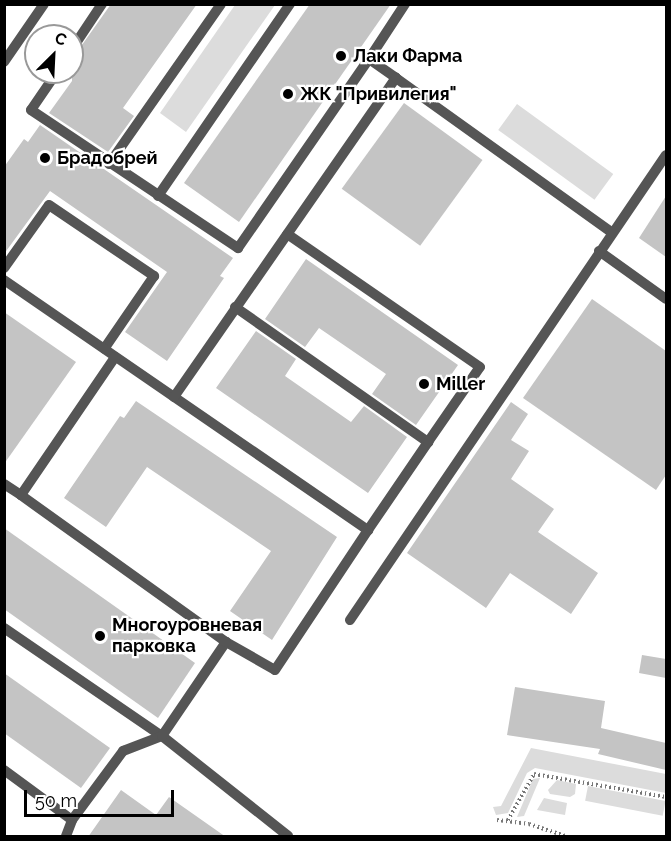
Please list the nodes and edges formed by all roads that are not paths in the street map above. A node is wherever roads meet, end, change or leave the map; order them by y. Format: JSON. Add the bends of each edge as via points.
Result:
{"nodes":[{"id":1,"x":44,"y":4,"type":"edge"},
{"id":2,"x":102,"y":4,"type":"edge"},
{"id":3,"x":220,"y":4,"type":"edge"},
{"id":4,"x":290,"y":4,"type":"edge"},
{"id":5,"x":405,"y":4,"type":"edge"},
{"id":6,"x":84,"y":31,"type":"edge"},
{"id":7,"x":369,"y":59,"type":"junction"},
{"id":8,"x":4,"y":62,"type":"edge"},
{"id":9,"x":396,"y":78,"type":"junction"},
{"id":10,"x":49,"y":84,"type":"edge"},
{"id":11,"x":666,"y":155,"type":"edge"},
{"id":12,"x":109,"y":164,"type":"junction"},
{"id":13,"x":158,"y":196,"type":"junction"},
{"id":14,"x":611,"y":232,"type":"junction"},
{"id":15,"x":287,"y":234,"type":"junction"},
{"id":16,"x":599,"y":250,"type":"junction"},
{"id":17,"x":4,"y":268,"type":"edge"},
{"id":18,"x":4,"y":280,"type":"edge"},
{"id":19,"x":666,"y":299,"type":"edge"},
{"id":20,"x":235,"y":307,"type":"junction"},
{"id":21,"x":104,"y":349,"type":"junction"},
{"id":22,"x":115,"y":357,"type":"junction"},
{"id":23,"x":174,"y":397,"type":"junction"},
{"id":24,"x":428,"y":442,"type":"junction"},
{"id":25,"x":4,"y":483,"type":"edge"},
{"id":26,"x":21,"y":495,"type":"junction"},
{"id":27,"x":368,"y":530,"type":"junction"},
{"id":28,"x":350,"y":620,"type":"dead end"},
{"id":29,"x":4,"y":628,"type":"edge"},
{"id":30,"x":226,"y":642,"type":"junction"},
{"id":31,"x":162,"y":736,"type":"junction"},
{"id":32,"x":4,"y":770,"type":"edge"},
{"id":33,"x":72,"y":820,"type":"junction"},
{"id":34,"x":66,"y":837,"type":"edge"},
{"id":35,"x":288,"y":837,"type":"edge"}],
"edges":[{"from":1,"to":8,"type":"lane"},
{"from":2,"to":6,"type":"lane"},
{"from":3,"to":12,"type":"lane"},
{"from":4,"to":13,"type":"lane"},
{"from":5,"to":7,"type":"lane"},
{"from":7,"to":9,"type":"lane"},
{"from":7,"to":13,"type":"lane","via":[[238,248]]},
{"from":9,"to":14,"type":"lane"},
{"from":9,"to":15,"type":"lane"},
{"from":10,"to":12,"type":"lane","via":[[31,110]]},
{"from":11,"to":14,"type":"lane"},
{"from":12,"to":13,"type":"lane"},
{"from":14,"to":16,"type":"lane"},
{"from":15,"to":20,"type":"lane"},
{"from":15,"to":24,"type":"lane","via":[[480,367]]},
{"from":16,"to":19,"type":"lane"},
{"from":16,"to":28,"type":"lane"},
{"from":17,"to":21,"type":"lane","via":[[49,205],[154,276]]},
{"from":18,"to":21,"type":"lane"},
{"from":20,"to":23,"type":"lane"},
{"from":20,"to":24,"type":"lane"},
{"from":21,"to":22,"type":"lane"},
{"from":22,"to":23,"type":"lane"},
{"from":22,"to":26,"type":"lane"},
{"from":23,"to":27,"type":"lane"},
{"from":24,"to":27,"type":"lane"},
{"from":25,"to":26,"type":"lane"},
{"from":26,"to":30,"type":"lane"},
{"from":27,"to":30,"type":"lane","via":[[275,670]]},
{"from":29,"to":31,"type":"lane"},
{"from":30,"to":31,"type":"lane"},
{"from":31,"to":33,"type":"lane","via":[[123,751]]},
{"from":31,"to":35,"type":"lane"},
{"from":32,"to":33,"type":"lane"},
{"from":33,"to":34,"type":"lane"}]}
